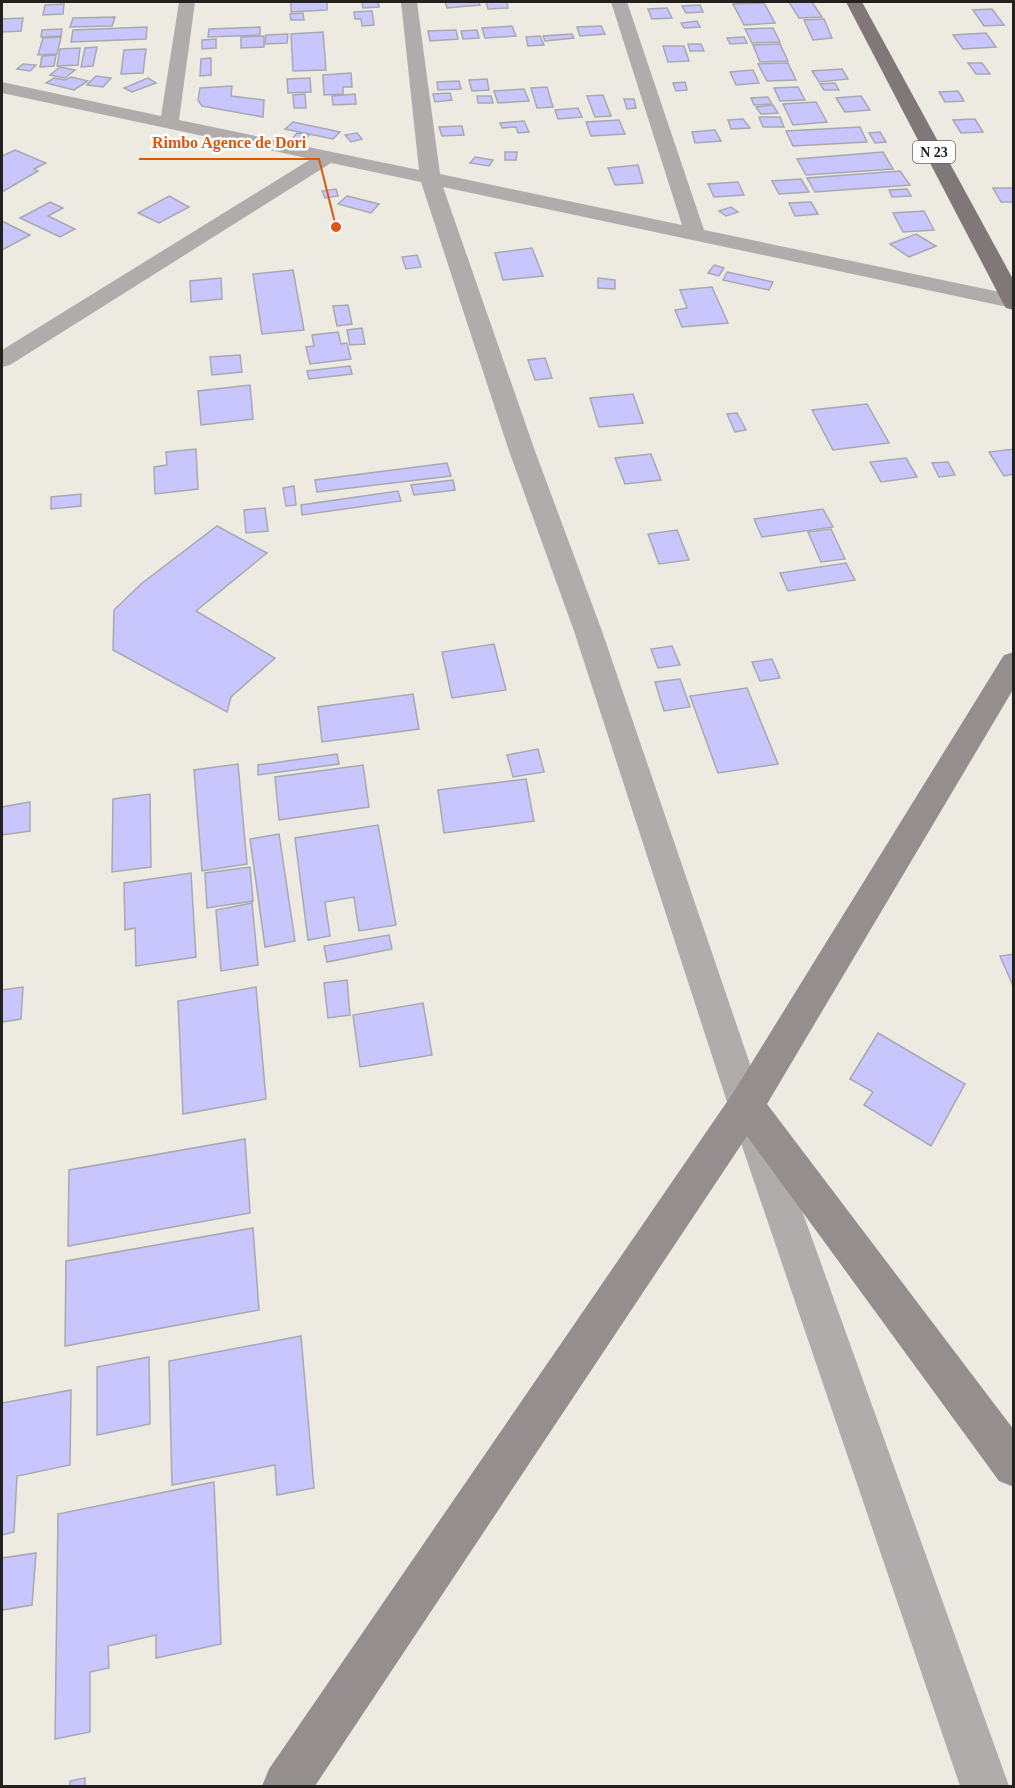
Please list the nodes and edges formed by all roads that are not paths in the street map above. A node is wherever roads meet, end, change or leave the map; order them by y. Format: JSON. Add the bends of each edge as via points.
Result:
{"nodes":[{"id":1,"x":187,"y":2,"type":"edge"},
{"id":2,"x":409,"y":2,"type":"edge"},
{"id":3,"x":619,"y":2,"type":"edge"},
{"id":4,"x":854,"y":2,"type":"edge"},
{"id":5,"x":2,"y":88,"type":"edge"},
{"id":6,"x":169,"y":123,"type":"junction"},
{"id":7,"x":328,"y":157,"type":"junction"},
{"id":8,"x":430,"y":178,"type":"junction"},
{"id":9,"x":694,"y":234,"type":"junction"},
{"id":10,"x":1013,"y":302,"type":"edge"},
{"id":11,"x":2,"y":360,"type":"edge"},
{"id":12,"x":1014,"y":662,"type":"edge"},
{"id":13,"x":746,"y":1104,"type":"junction"},
{"id":14,"x":1014,"y":1466,"type":"edge"},
{"id":15,"x":286,"y":1786,"type":"edge"},
{"id":16,"x":985,"y":1786,"type":"edge"}],
"edges":[{"from":1,"to":6,"type":"street"},
{"from":2,"to":8,"type":"street"},
{"from":3,"to":9,"type":"street"},
{"from":4,"to":10,"type":"main road","number":"N 23"},
{"from":5,"to":6,"type":"street"},
{"from":6,"to":7,"type":"street"},
{"from":7,"to":8,"type":"street"},
{"from":7,"to":11,"type":"street"},
{"from":8,"to":9,"type":"street"},
{"from":8,"to":13,"type":"street","via":[[522,451],[592,642]]},
{"from":9,"to":10,"type":"street"},
{"from":12,"to":13,"type":"main road"},
{"from":13,"to":14,"type":"main road"},
{"from":13,"to":15,"type":"main road"},
{"from":13,"to":16,"type":"street"}]}
